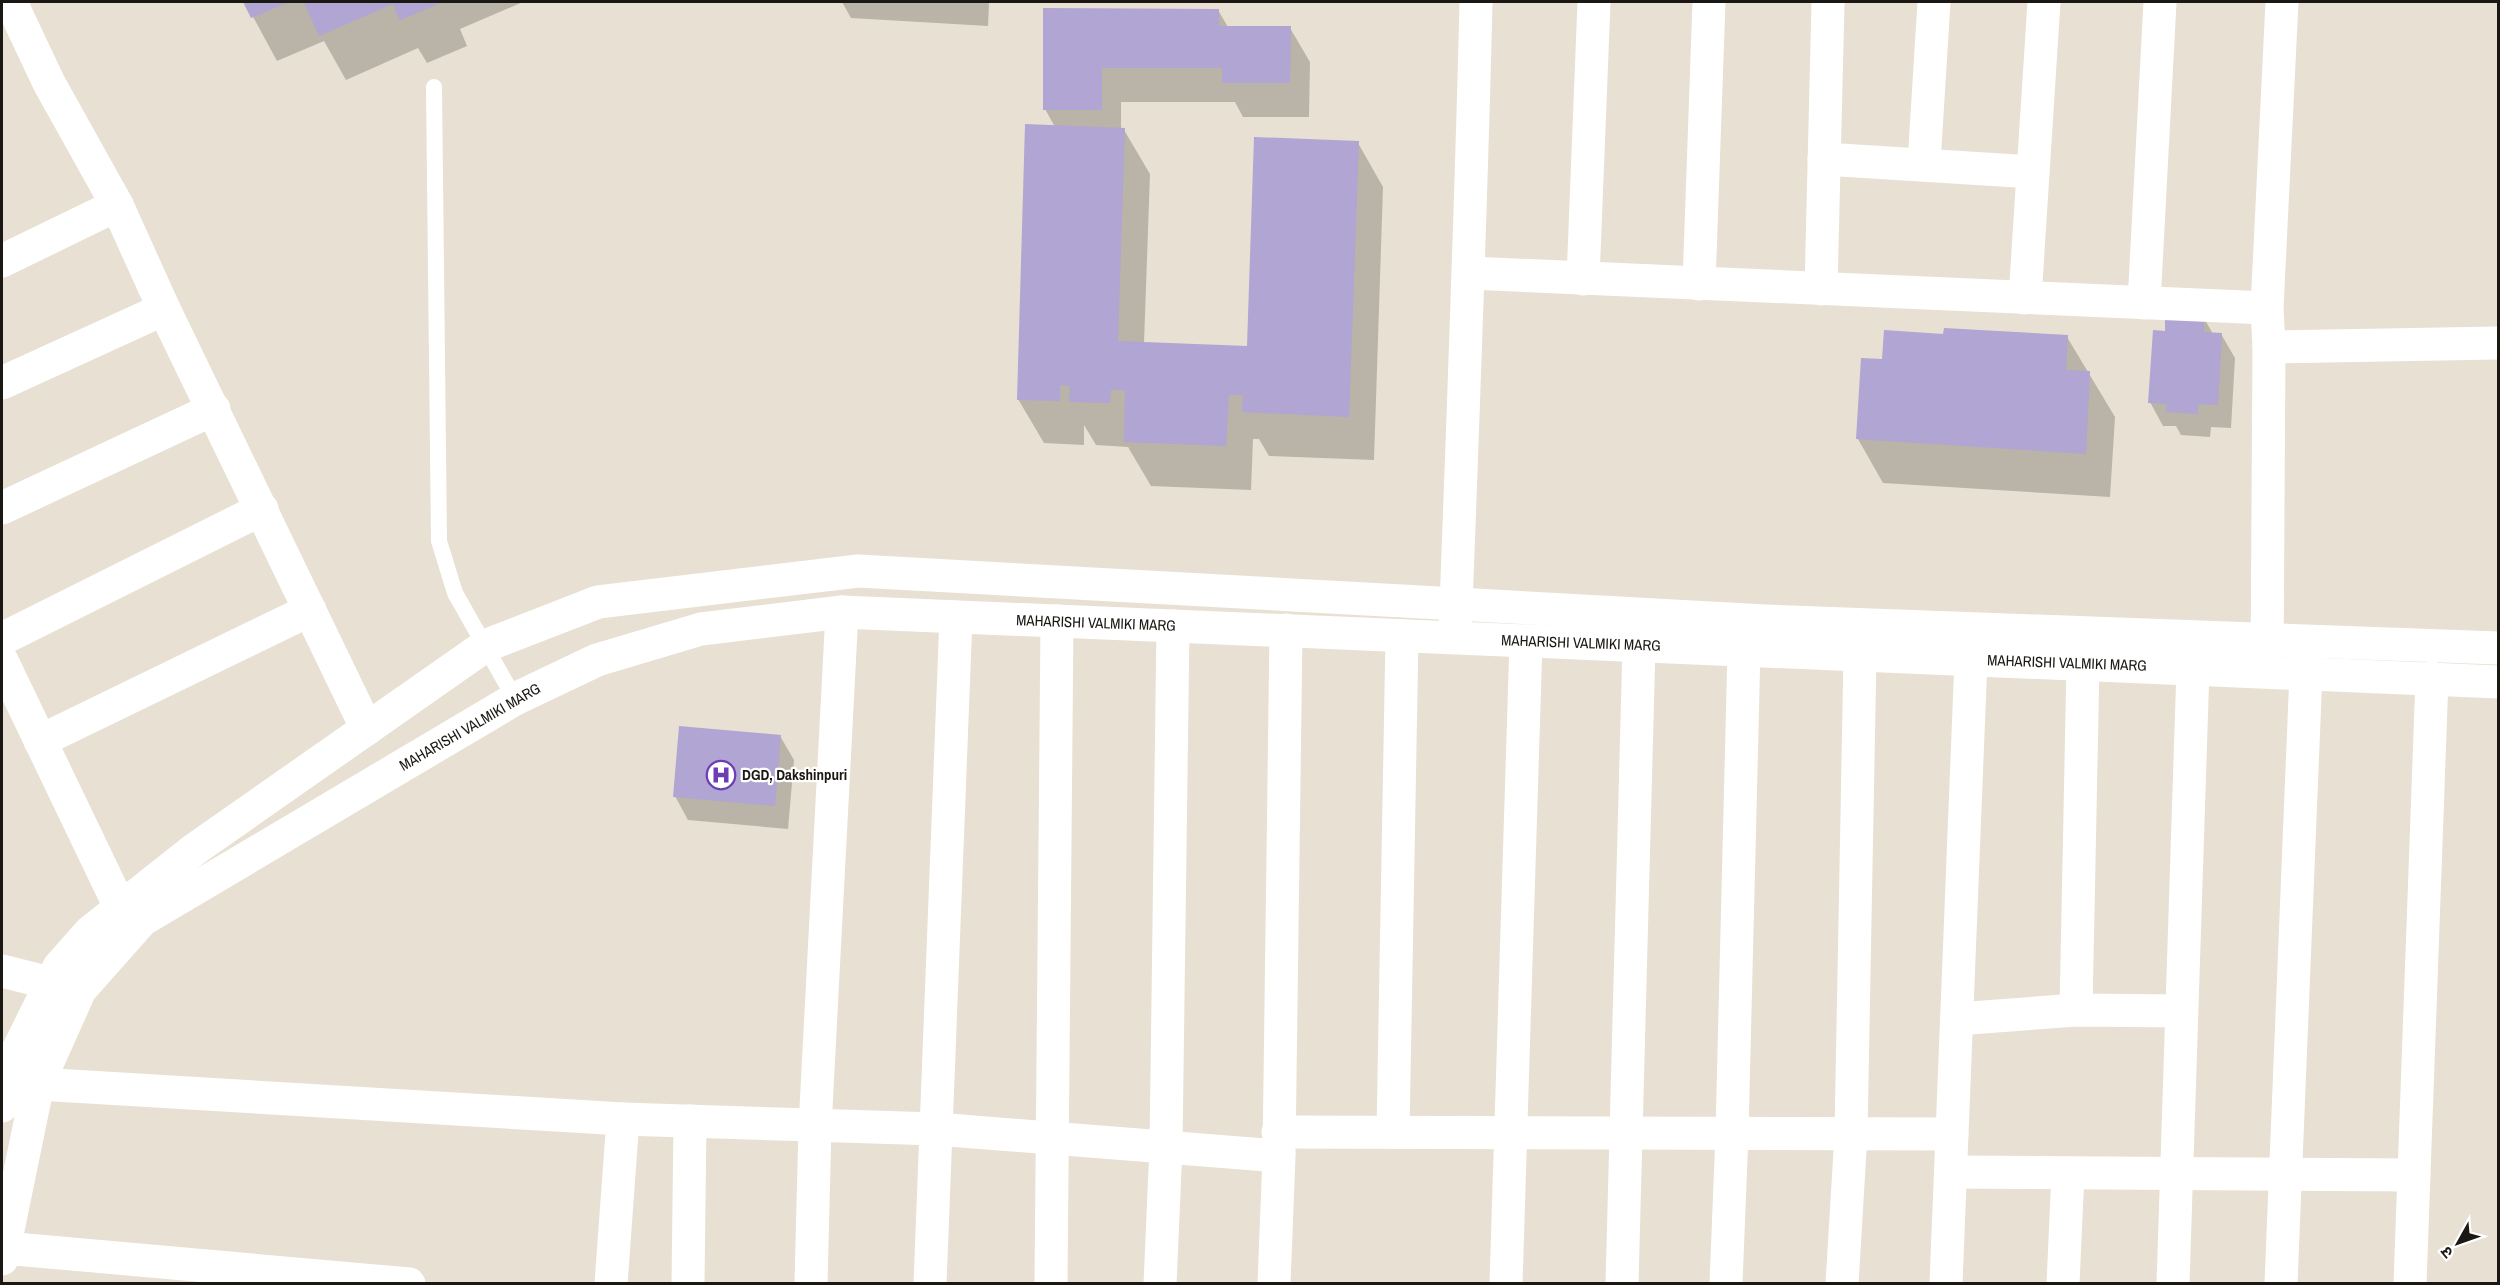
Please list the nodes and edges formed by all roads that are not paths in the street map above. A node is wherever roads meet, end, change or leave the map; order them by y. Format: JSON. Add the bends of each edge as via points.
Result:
{"nodes":[{"id":1,"x":1476,"y":2,"type":"edge"},
{"id":2,"x":1594,"y":2,"type":"edge"},
{"id":3,"x":1709,"y":2,"type":"edge"},
{"id":4,"x":1828,"y":2,"type":"edge"},
{"id":5,"x":1934,"y":2,"type":"edge"},
{"id":6,"x":2044,"y":2,"type":"edge"},
{"id":7,"x":2160,"y":2,"type":"edge"},
{"id":8,"x":2282,"y":2,"type":"edge"},
{"id":9,"x":10,"y":8,"type":"edge"},
{"id":10,"x":434,"y":87,"type":"dead end"},
{"id":11,"x":1824,"y":159,"type":"junction"},
{"id":12,"x":1924,"y":164,"type":"junction"},
{"id":13,"x":2033,"y":172,"type":"junction"},
{"id":14,"x":117,"y":205,"type":"junction"},
{"id":15,"x":2,"y":261,"type":"edge"},
{"id":16,"x":1470,"y":273,"type":"junction"},
{"id":17,"x":1583,"y":279,"type":"junction"},
{"id":18,"x":1699,"y":284,"type":"junction"},
{"id":19,"x":1821,"y":289,"type":"junction"},
{"id":20,"x":2025,"y":298,"type":"junction"},
{"id":21,"x":2144,"y":303,"type":"junction"},
{"id":22,"x":2267,"y":308,"type":"junction"},
{"id":23,"x":164,"y":309,"type":"junction"},
{"id":24,"x":2499,"y":343,"type":"edge"},
{"id":25,"x":2269,"y":347,"type":"junction"},
{"id":26,"x":2,"y":383,"type":"edge"},
{"id":27,"x":214,"y":409,"type":"junction"},
{"id":28,"x":2,"y":508,"type":"edge"},
{"id":29,"x":262,"y":509,"type":"junction"},
{"id":30,"x":1456,"y":605,"type":"junction"},
{"id":31,"x":310,"y":610,"type":"junction"},
{"id":32,"x":842,"y":612,"type":"junction"},
{"id":33,"x":956,"y":617,"type":"junction"},
{"id":34,"x":1057,"y":621,"type":"junction"},
{"id":35,"x":1173,"y":626,"type":"junction"},
{"id":36,"x":1286,"y":630,"type":"junction"},
{"id":37,"x":1402,"y":636,"type":"junction"},
{"id":38,"x":1455,"y":637,"type":"junction"},
{"id":39,"x":2,"y":639,"type":"edge"},
{"id":40,"x":1526,"y":640,"type":"junction"},
{"id":41,"x":1639,"y":645,"type":"junction"},
{"id":42,"x":486,"y":646,"type":"junction"},
{"id":43,"x":2499,"y":648,"type":"edge"},
{"id":44,"x":1744,"y":649,"type":"junction"},
{"id":45,"x":1860,"y":654,"type":"junction"},
{"id":46,"x":2267,"y":656,"type":"junction"},
{"id":47,"x":1971,"y":659,"type":"junction"},
{"id":48,"x":2,"y":661,"type":"edge"},
{"id":49,"x":2083,"y":664,"type":"junction"},
{"id":50,"x":2193,"y":668,"type":"junction"},
{"id":51,"x":2306,"y":672,"type":"junction"},
{"id":52,"x":2432,"y":678,"type":"junction"},
{"id":53,"x":2499,"y":682,"type":"edge"},
{"id":54,"x":515,"y":699,"type":"junction"},
{"id":55,"x":367,"y":729,"type":"junction"},
{"id":56,"x":40,"y":741,"type":"junction"},
{"id":57,"x":121,"y":909,"type":"junction"},
{"id":58,"x":2,"y":971,"type":"edge"},
{"id":59,"x":65,"y":987,"type":"junction"},
{"id":60,"x":2076,"y":1010,"type":"junction"},
{"id":61,"x":2181,"y":1011,"type":"junction"},
{"id":62,"x":1957,"y":1019,"type":"junction"},
{"id":63,"x":38,"y":1084,"type":"junction"},
{"id":64,"x":2,"y":1106,"type":"edge"},
{"id":65,"x":623,"y":1119,"type":"junction"},
{"id":66,"x":690,"y":1121,"type":"junction"},
{"id":67,"x":815,"y":1127,"type":"junction"},
{"id":68,"x":936,"y":1130,"type":"junction"},
{"id":69,"x":1393,"y":1132,"type":"junction"},
{"id":70,"x":1511,"y":1133,"type":"junction"},
{"id":71,"x":1626,"y":1133,"type":"junction"},
{"id":72,"x":1732,"y":1133,"type":"junction"},
{"id":73,"x":1851,"y":1134,"type":"junction"},
{"id":74,"x":1952,"y":1134,"type":"junction"},
{"id":75,"x":1053,"y":1139,"type":"junction"},
{"id":76,"x":1278,"y":1144,"type":"junction"},
{"id":77,"x":1166,"y":1148,"type":"junction"},
{"id":78,"x":1951,"y":1172,"type":"junction"},
{"id":79,"x":2068,"y":1173,"type":"junction"},
{"id":80,"x":2177,"y":1174,"type":"junction"},
{"id":81,"x":2285,"y":1174,"type":"junction"},
{"id":82,"x":2414,"y":1175,"type":"junction"},
{"id":83,"x":3,"y":1254,"type":"edge"},
{"id":84,"x":409,"y":1284,"type":"edge"},
{"id":85,"x":611,"y":1284,"type":"edge"},
{"id":86,"x":688,"y":1284,"type":"edge"},
{"id":87,"x":811,"y":1284,"type":"edge"},
{"id":88,"x":930,"y":1284,"type":"edge"},
{"id":89,"x":1051,"y":1284,"type":"edge"},
{"id":90,"x":1160,"y":1284,"type":"edge"},
{"id":91,"x":1274,"y":1284,"type":"edge"},
{"id":92,"x":1506,"y":1284,"type":"edge"},
{"id":93,"x":1622,"y":1284,"type":"edge"},
{"id":94,"x":1725,"y":1284,"type":"edge"},
{"id":95,"x":1842,"y":1284,"type":"edge"},
{"id":96,"x":1946,"y":1284,"type":"edge"},
{"id":97,"x":2063,"y":1284,"type":"edge"},
{"id":98,"x":2173,"y":1284,"type":"edge"},
{"id":99,"x":2281,"y":1284,"type":"edge"},
{"id":100,"x":2410,"y":1284,"type":"edge"}],
"edges":[{"from":1,"to":16,"type":"street"},
{"from":2,"to":17,"type":"street"},
{"from":3,"to":18,"type":"street"},
{"from":4,"to":11,"type":"street"},
{"from":5,"to":12,"type":"street"},
{"from":6,"to":13,"type":"street"},
{"from":7,"to":21,"type":"street"},
{"from":8,"to":22,"type":"street"},
{"from":9,"to":14,"type":"street"},
{"from":10,"to":42,"type":"lane","via":[[439,541],[455,593]]},
{"from":11,"to":12,"type":"street"},
{"from":11,"to":19,"type":"street"},
{"from":12,"to":13,"type":"street"},
{"from":13,"to":20,"type":"street"},
{"from":14,"to":15,"type":"street"},
{"from":14,"to":23,"type":"street"},
{"from":16,"to":17,"type":"street"},
{"from":16,"to":30,"type":"street"},
{"from":17,"to":18,"type":"street"},
{"from":18,"to":19,"type":"street"},
{"from":19,"to":20,"type":"street"},
{"from":20,"to":21,"type":"street"},
{"from":21,"to":22,"type":"street"},
{"from":22,"to":25,"type":"street"},
{"from":23,"to":26,"type":"street"},
{"from":23,"to":27,"type":"street"},
{"from":24,"to":25,"type":"street"},
{"from":25,"to":46,"type":"street"},
{"from":27,"to":28,"type":"street"},
{"from":27,"to":29,"type":"street"},
{"from":29,"to":31,"type":"street"},
{"from":29,"to":39,"type":"street"},
{"from":30,"to":38,"type":"street"},
{"from":30,"to":42,"type":"street","name":"MAHARISHI VALMIKI MARG","via":[[858,572],[598,602]]},
{"from":30,"to":46,"type":"street","name":"MAHARISHI VALMIKI MARG","via":[[1765,621]]},
{"from":31,"to":55,"type":"street"},
{"from":31,"to":56,"type":"street"},
{"from":32,"to":33,"type":"street","name":"MAHARISHI VALMIKI MARG"},
{"from":32,"to":54,"type":"street","name":"MAHARISHI VALMIKI MARG","via":[[701,629],[597,660]]},
{"from":32,"to":67,"type":"street"},
{"from":33,"to":34,"type":"street","name":"MAHARISHI VALMIKI MARG"},
{"from":33,"to":68,"type":"street"},
{"from":34,"to":35,"type":"street","name":"MAHARISHI VALMIKI MARG"},
{"from":34,"to":75,"type":"street"},
{"from":35,"to":36,"type":"street","name":"MAHARISHI VALMIKI MARG"},
{"from":35,"to":77,"type":"street"},
{"from":36,"to":37,"type":"street","name":"MAHARISHI VALMIKI MARG"},
{"from":36,"to":76,"type":"street"},
{"from":37,"to":38,"type":"street","name":"MAHARISHI VALMIKI MARG"},
{"from":37,"to":69,"type":"street"},
{"from":38,"to":40,"type":"street","name":"MAHARISHI VALMIKI MARG"},
{"from":40,"to":41,"type":"street","name":"MAHARISHI VALMIKI MARG"},
{"from":40,"to":70,"type":"street"},
{"from":41,"to":44,"type":"street","name":"MAHARISHI VALMIKI MARG"},
{"from":41,"to":71,"type":"street"},
{"from":42,"to":54,"type":"lane"},
{"from":42,"to":55,"type":"street","name":"MAHARISHI VALMIKI MARG"},
{"from":43,"to":46,"type":"street","name":"MAHARISHI VALMIKI MARG"},
{"from":44,"to":45,"type":"street","name":"MAHARISHI VALMIKI MARG"},
{"from":44,"to":72,"type":"street"},
{"from":45,"to":47,"type":"street","name":"MAHARISHI VALMIKI MARG"},
{"from":45,"to":73,"type":"street"},
{"from":46,"to":50,"type":"street","name":"MAHARISHI VALMIKI MARG"},
{"from":46,"to":51,"type":"street","name":"MAHARISHI VALMIKI MARG"},
{"from":47,"to":49,"type":"street","name":"MAHARISHI VALMIKI MARG"},
{"from":47,"to":62,"type":"street"},
{"from":48,"to":56,"type":"street"},
{"from":49,"to":50,"type":"street","name":"MAHARISHI VALMIKI MARG"},
{"from":49,"to":60,"type":"street"},
{"from":50,"to":61,"type":"street"},
{"from":51,"to":52,"type":"street","name":"MAHARISHI VALMIKI MARG"},
{"from":51,"to":81,"type":"street"},
{"from":52,"to":53,"type":"street","name":"MAHARISHI VALMIKI MARG"},
{"from":52,"to":82,"type":"street"},
{"from":54,"to":59,"type":"street","name":"MAHARISHI VALMIKI MARG","via":[[142,920]]},
{"from":55,"to":57,"type":"street","name":"MAHARISHI VALMIKI MARG","via":[[195,849]]},
{"from":56,"to":57,"type":"street"},
{"from":57,"to":59,"type":"street","name":"MAHARISHI VALMIKI MARG","via":[[90,932],[59,967]]},
{"from":58,"to":59,"type":"street"},
{"from":59,"to":63,"type":"street","name":"MAHARISHI VALMIKI MARG"},
{"from":59,"to":64,"type":"street","name":"MAHARISHI VALMIKI MARG","via":[[11,1064]]},
{"from":60,"to":61,"type":"street"},
{"from":60,"to":62,"type":"street"},
{"from":61,"to":80,"type":"street"},
{"from":62,"to":74,"type":"street"},
{"from":63,"to":65,"type":"street"},
{"from":63,"to":83,"type":"street","name":"MAHARISHI VALMIKI MARG"},
{"from":65,"to":66,"type":"street"},
{"from":65,"to":85,"type":"street"},
{"from":66,"to":67,"type":"street"},
{"from":66,"to":86,"type":"street"},
{"from":67,"to":68,"type":"street"},
{"from":67,"to":87,"type":"street"},
{"from":68,"to":75,"type":"street"},
{"from":68,"to":88,"type":"street"},
{"from":69,"to":70,"type":"street"},
{"from":69,"to":76,"type":"street"},
{"from":70,"to":71,"type":"street"},
{"from":70,"to":92,"type":"street"},
{"from":71,"to":72,"type":"street"},
{"from":71,"to":93,"type":"street"},
{"from":72,"to":73,"type":"street"},
{"from":72,"to":94,"type":"street"},
{"from":73,"to":74,"type":"street"},
{"from":73,"to":95,"type":"street"},
{"from":74,"to":78,"type":"street"},
{"from":75,"to":77,"type":"street"},
{"from":75,"to":89,"type":"street"},
{"from":76,"to":77,"type":"street"},
{"from":76,"to":91,"type":"street"},
{"from":77,"to":90,"type":"street"},
{"from":78,"to":79,"type":"street"},
{"from":78,"to":96,"type":"street"},
{"from":79,"to":80,"type":"street"},
{"from":79,"to":97,"type":"street"},
{"from":80,"to":81,"type":"street"},
{"from":80,"to":98,"type":"street"},
{"from":81,"to":82,"type":"street"},
{"from":81,"to":99,"type":"street"},
{"from":82,"to":100,"type":"street"},
{"from":83,"to":84,"type":"street"}]}
